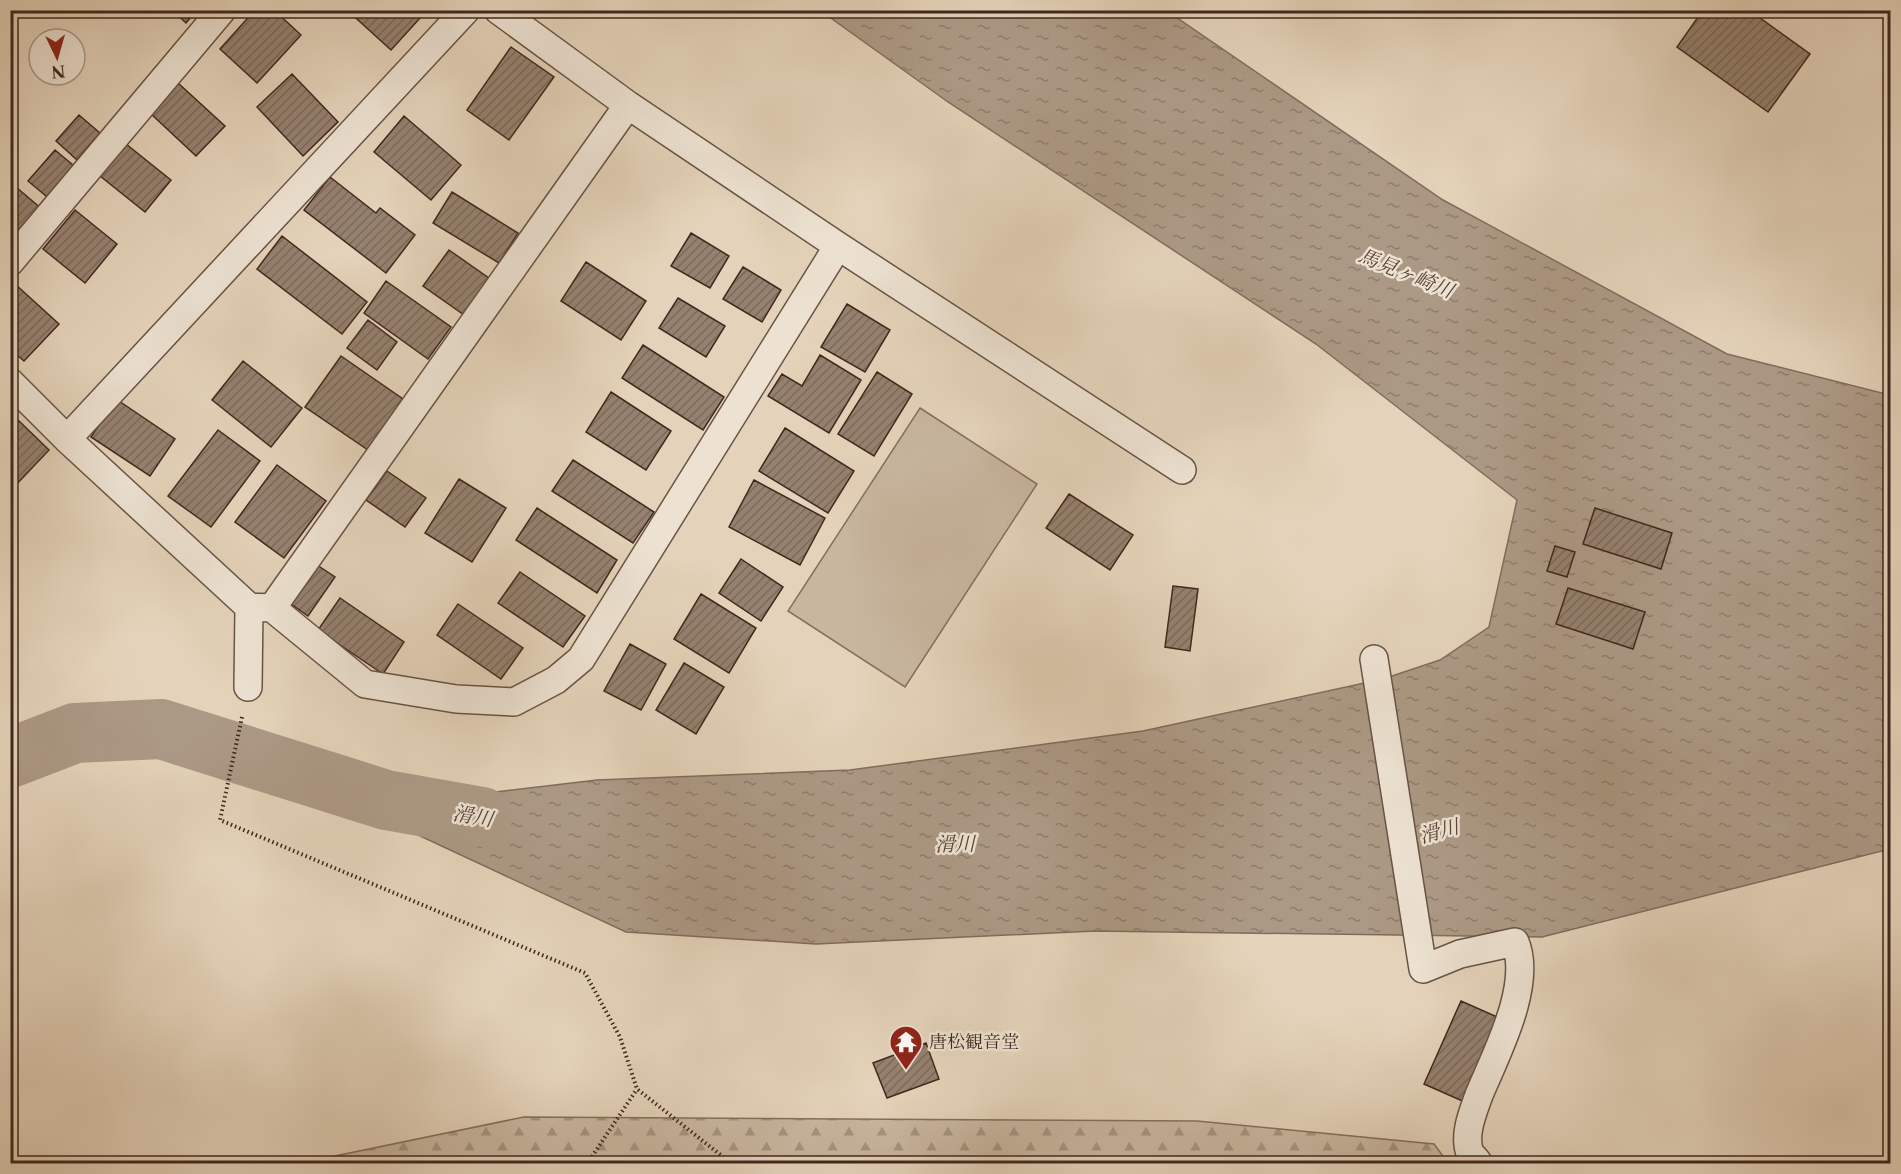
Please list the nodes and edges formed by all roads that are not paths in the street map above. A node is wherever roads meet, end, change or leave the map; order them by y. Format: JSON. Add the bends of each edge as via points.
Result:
{"nodes":[{"id":1,"x":222,"y":10,"type":"edge"},
{"id":2,"x":466,"y":10,"type":"edge"},
{"id":3,"x":498,"y":10,"type":"edge"},
{"id":4,"x":628,"y":105,"type":"junction"},
{"id":5,"x":838,"y":246,"type":"junction"},
{"id":6,"x":10,"y":262,"type":"edge"},
{"id":7,"x":10,"y":382,"type":"edge"},
{"id":8,"x":67,"y":439,"type":"junction"},
{"id":9,"x":1182,"y":470,"type":"dead end"},
{"id":10,"x":260,"y":608,"type":"junction"},
{"id":11,"x":1374,"y":659,"type":"dead end"},
{"id":12,"x":248,"y":687,"type":"road end"},
{"id":13,"x":1479,"y":1164,"type":"edge"}],
"edges":[{"from":1,"to":6,"type":"street"},
{"from":2,"to":8,"type":"street"},
{"from":3,"to":4,"type":"street"},
{"from":4,"to":5,"type":"street"},
{"from":4,"to":10,"type":"street"},
{"from":5,"to":9,"type":"street"},
{"from":5,"to":10,"type":"street","via":[[581,659],[556,680],[514,702],[456,699],[365,684]]},
{"from":7,"to":8,"type":"street"},
{"from":8,"to":10,"type":"street"},
{"from":10,"to":12,"type":"street"},
{"from":11,"to":13,"type":"street","via":[[1423,969],[1460,954],[1515,942],[1519,952],[1519,985],[1471,1117],[1468,1138],[1471,1153]]}]}
